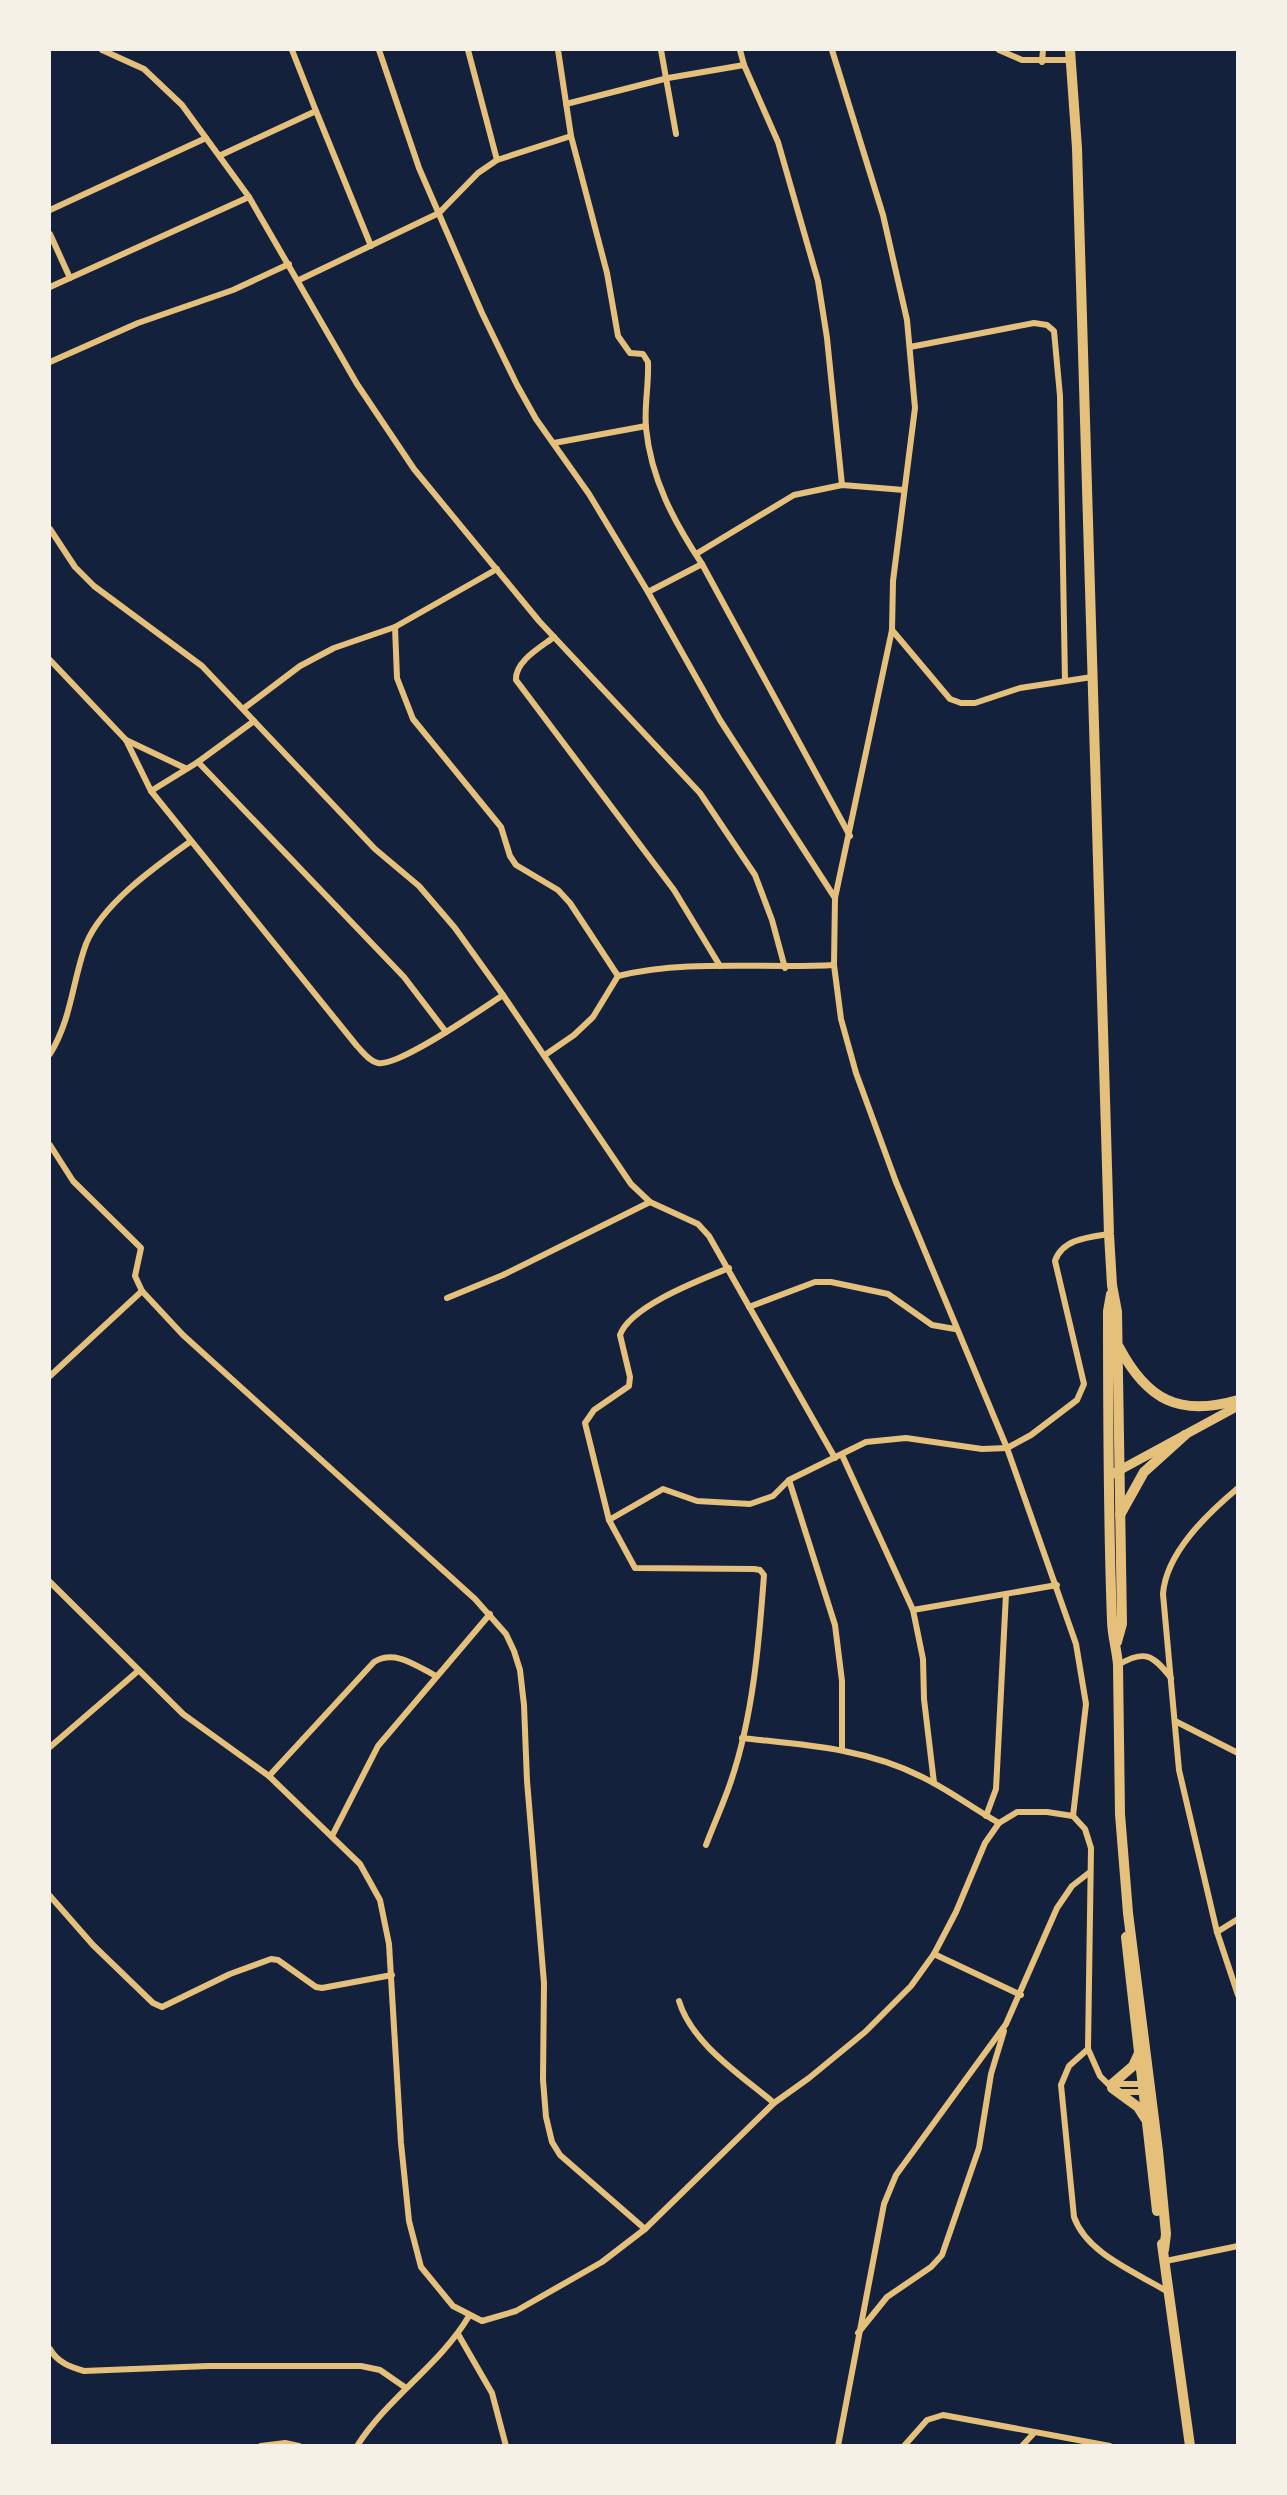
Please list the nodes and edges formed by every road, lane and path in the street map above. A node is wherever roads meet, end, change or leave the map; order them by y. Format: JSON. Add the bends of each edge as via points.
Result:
{"nodes":[{"id":1,"x":102,"y":50,"type":"edge"},
{"id":2,"x":292,"y":50,"type":"edge"},
{"id":3,"x":379,"y":50,"type":"edge"},
{"id":4,"x":468,"y":50,"type":"edge"},
{"id":5,"x":558,"y":50,"type":"edge"},
{"id":6,"x":661,"y":50,"type":"edge"},
{"id":7,"x":740,"y":50,"type":"edge"},
{"id":8,"x":832,"y":50,"type":"edge"},
{"id":9,"x":999,"y":50,"type":"edge"},
{"id":10,"x":1043,"y":50,"type":"edge"},
{"id":11,"x":1071,"y":55,"type":"edge"},
{"id":12,"x":1042,"y":62,"type":"junction"},
{"id":13,"x":744,"y":65,"type":"junction"},
{"id":14,"x":668,"y":78,"type":"junction"},
{"id":15,"x":566,"y":104,"type":"junction"},
{"id":16,"x":316,"y":111,"type":"junction"},
{"id":17,"x":676,"y":134,"type":"dead end"},
{"id":18,"x":571,"y":136,"type":"junction"},
{"id":19,"x":206,"y":138,"type":"junction"},
{"id":20,"x":221,"y":155,"type":"junction"},
{"id":21,"x":497,"y":160,"type":"junction"},
{"id":22,"x":249,"y":197,"type":"junction"},
{"id":23,"x":50,"y":210,"type":"edge"},
{"id":24,"x":439,"y":213,"type":"junction"},
{"id":25,"x":50,"y":234,"type":"edge"},
{"id":26,"x":371,"y":246,"type":"junction"},
{"id":27,"x":289,"y":264,"type":"junction"},
{"id":28,"x":70,"y":278,"type":"junction"},
{"id":29,"x":299,"y":280,"type":"junction"},
{"id":30,"x":50,"y":287,"type":"edge"},
{"id":31,"x":910,"y":347,"type":"junction"},
{"id":32,"x":50,"y":362,"type":"edge"},
{"id":33,"x":646,"y":426,"type":"junction"},
{"id":34,"x":554,"y":443,"type":"junction"},
{"id":35,"x":842,"y":484,"type":"junction"},
{"id":36,"x":904,"y":490,"type":"junction"},
{"id":37,"x":50,"y":529,"type":"edge"},
{"id":38,"x":696,"y":554,"type":"junction"},
{"id":39,"x":702,"y":564,"type":"junction"},
{"id":40,"x":497,"y":569,"type":"junction"},
{"id":41,"x":648,"y":592,"type":"junction"},
{"id":42,"x":395,"y":627,"type":"junction"},
{"id":43,"x":892,"y":630,"type":"junction"},
{"id":44,"x":554,"y":637,"type":"junction"},
{"id":45,"x":50,"y":660,"type":"edge"},
{"id":46,"x":1092,"y":677,"type":"junction"},
{"id":47,"x":1065,"y":681,"type":"junction"},
{"id":48,"x":243,"y":709,"type":"junction"},
{"id":49,"x":254,"y":721,"type":"junction"},
{"id":50,"x":126,"y":740,"type":"junction"},
{"id":51,"x":198,"y":762,"type":"junction"},
{"id":52,"x":185,"y":768,"type":"junction"},
{"id":53,"x":151,"y":791,"type":"junction"},
{"id":54,"x":850,"y":836,"type":"junction"},
{"id":55,"x":191,"y":841,"type":"junction"},
{"id":56,"x":835,"y":898,"type":"junction"},
{"id":57,"x":834,"y":965,"type":"junction"},
{"id":58,"x":720,"y":966,"type":"junction"},
{"id":59,"x":785,"y":968,"type":"junction"},
{"id":60,"x":618,"y":976,"type":"junction"},
{"id":61,"x":503,"y":995,"type":"junction"},
{"id":62,"x":446,"y":1032,"type":"junction"},
{"id":63,"x":50,"y":1054,"type":"edge"},
{"id":64,"x":545,"y":1055,"type":"junction"},
{"id":65,"x":50,"y":1145,"type":"edge"},
{"id":66,"x":650,"y":1202,"type":"junction"},
{"id":67,"x":1109,"y":1234,"type":"junction"},
{"id":68,"x":729,"y":1268,"type":"junction"},
{"id":69,"x":1112,"y":1285,"type":"junction"},
{"id":70,"x":142,"y":1291,"type":"junction"},
{"id":71,"x":447,"y":1298,"type":"dead end"},
{"id":72,"x":749,"y":1307,"type":"junction"},
{"id":73,"x":955,"y":1329,"type":"junction"},
{"id":74,"x":1117,"y":1344,"type":"junction"},
{"id":75,"x":50,"y":1377,"type":"edge"},
{"id":76,"x":1238,"y":1400,"type":"edge"},
{"id":77,"x":1238,"y":1406,"type":"edge"},
{"id":78,"x":1185,"y":1435,"type":"junction"},
{"id":79,"x":1007,"y":1448,"type":"junction"},
{"id":80,"x":842,"y":1455,"type":"junction"},
{"id":81,"x":835,"y":1458,"type":"junction"},
{"id":82,"x":1114,"y":1473,"type":"junction"},
{"id":83,"x":789,"y":1480,"type":"junction"},
{"id":84,"x":1238,"y":1488,"type":"edge"},
{"id":85,"x":1119,"y":1518,"type":"junction"},
{"id":86,"x":609,"y":1521,"type":"junction"},
{"id":87,"x":50,"y":1582,"type":"edge"},
{"id":88,"x":1057,"y":1585,"type":"junction"},
{"id":89,"x":1006,"y":1594,"type":"junction"},
{"id":90,"x":913,"y":1610,"type":"junction"},
{"id":91,"x":490,"y":1614,"type":"junction"},
{"id":92,"x":1117,"y":1642,"type":"junction"},
{"id":93,"x":1118,"y":1665,"type":"junction"},
{"id":94,"x":138,"y":1671,"type":"junction"},
{"id":95,"x":436,"y":1676,"type":"junction"},
{"id":96,"x":1171,"y":1678,"type":"junction"},
{"id":97,"x":1175,"y":1721,"type":"junction"},
{"id":98,"x":742,"y":1738,"type":"junction"},
{"id":99,"x":50,"y":1747,"type":"edge"},
{"id":100,"x":842,"y":1749,"type":"junction"},
{"id":101,"x":1238,"y":1753,"type":"edge"},
{"id":102,"x":269,"y":1776,"type":"junction"},
{"id":103,"x":934,"y":1783,"type":"junction"},
{"id":104,"x":986,"y":1815,"type":"junction"},
{"id":105,"x":1073,"y":1816,"type":"junction"},
{"id":106,"x":999,"y":1823,"type":"junction"},
{"id":107,"x":332,"y":1836,"type":"junction"},
{"id":108,"x":706,"y":1845,"type":"dead end"},
{"id":109,"x":1090,"y":1872,"type":"junction"},
{"id":110,"x":50,"y":1896,"type":"edge"},
{"id":111,"x":1128,"y":1913,"type":"junction"},
{"id":112,"x":1238,"y":1919,"type":"edge"},
{"id":113,"x":1217,"y":1932,"type":"junction"},
{"id":114,"x":934,"y":1954,"type":"junction"},
{"id":115,"x":392,"y":1975,"type":"junction"},
{"id":116,"x":1021,"y":1995,"type":"junction"},
{"id":117,"x":1237,"y":1995,"type":"edge"},
{"id":118,"x":679,"y":2001,"type":"dead end"},
{"id":119,"x":1006,"y":2024,"type":"junction"},
{"id":120,"x":1088,"y":2049,"type":"junction"},
{"id":121,"x":1139,"y":2053,"type":"junction"},
{"id":122,"x":1109,"y":2084,"type":"junction"},
{"id":123,"x":1147,"y":2088,"type":"junction"},
{"id":124,"x":774,"y":2103,"type":"junction"},
{"id":125,"x":1145,"y":2118,"type":"junction"},
{"id":126,"x":645,"y":2229,"type":"junction"},
{"id":127,"x":1238,"y":2246,"type":"edge"},
{"id":128,"x":1165,"y":2255,"type":"junction"},
{"id":129,"x":1171,"y":2294,"type":"junction"},
{"id":130,"x":469,"y":2316,"type":"junction"},
{"id":131,"x":458,"y":2334,"type":"junction"},
{"id":132,"x":858,"y":2334,"type":"junction"},
{"id":133,"x":50,"y":2349,"type":"edge"},
{"id":134,"x":406,"y":2388,"type":"junction"},
{"id":135,"x":1034,"y":2433,"type":"junction"},
{"id":136,"x":261,"y":2445,"type":"edge"},
{"id":137,"x":299,"y":2445,"type":"edge"},
{"id":138,"x":357,"y":2445,"type":"edge"},
{"id":139,"x":506,"y":2445,"type":"edge"},
{"id":140,"x":838,"y":2445,"type":"edge"},
{"id":141,"x":904,"y":2445,"type":"edge"},
{"id":142,"x":1022,"y":2445,"type":"edge"},
{"id":143,"x":1110,"y":2445,"type":"edge"},
{"id":144,"x":1190,"y":2445,"type":"edge"}],
"edges":[{"from":1,"to":19,"type":"street","via":[[157,78],[183,105]]},
{"from":2,"to":16,"type":"street"},
{"from":3,"to":24,"type":"street","via":[[419,168]]},
{"from":4,"to":21,"type":"street"},
{"from":5,"to":15,"type":"street"},
{"from":6,"to":14,"type":"street"},
{"from":7,"to":13,"type":"street"},
{"from":8,"to":31,"type":"street","via":[[883,215]]},
{"from":9,"to":12,"type":"street","via":[[1022,60]]},
{"from":10,"to":12,"type":"street"},
{"from":11,"to":12,"type":"street"},
{"from":11,"to":46,"type":"highway"},
{"from":13,"to":14,"type":"street"},
{"from":13,"to":35,"type":"street","via":[[778,142],[818,281]]},
{"from":14,"to":15,"type":"street"},
{"from":14,"to":17,"type":"street"},
{"from":15,"to":18,"type":"street"},
{"from":16,"to":20,"type":"street"},
{"from":16,"to":26,"type":"street"},
{"from":18,"to":21,"type":"street"},
{"from":18,"to":33,"type":"street","via":[[607,273],[618,336],[630,353],[643,354],[648,362]]},
{"from":19,"to":20,"type":"street"},
{"from":19,"to":23,"type":"street"},
{"from":20,"to":22,"type":"street"},
{"from":21,"to":24,"type":"street","via":[[478,172]]},
{"from":22,"to":27,"type":"street"},
{"from":22,"to":28,"type":"street"},
{"from":24,"to":26,"type":"street"},
{"from":24,"to":34,"type":"street","via":[[517,385]]},
{"from":25,"to":28,"type":"street"},
{"from":26,"to":29,"type":"street"},
{"from":27,"to":29,"type":"street"},
{"from":27,"to":32,"type":"street"},
{"from":28,"to":30,"type":"street"},
{"from":29,"to":40,"type":"street","via":[[382,424],[446,510]]},
{"from":31,"to":36,"type":"street","via":[[915,408]]},
{"from":31,"to":47,"type":"street","via":[[1034,323],[1054,331],[1060,396]]},
{"from":33,"to":34,"type":"street"},
{"from":33,"to":38,"type":"street","via":[[658,482],[682,535]]},
{"from":34,"to":41,"type":"street"},
{"from":35,"to":36,"type":"street"},
{"from":35,"to":38,"type":"street","via":[[794,495]]},
{"from":36,"to":43,"type":"street","via":[[893,581]]},
{"from":37,"to":48,"type":"street","via":[[75,567],[94,586],[195,660]]},
{"from":38,"to":39,"type":"street"},
{"from":39,"to":41,"type":"street"},
{"from":39,"to":54,"type":"street"},
{"from":40,"to":42,"type":"street"},
{"from":40,"to":44,"type":"street"},
{"from":41,"to":56,"type":"street","via":[[720,720]]},
{"from":42,"to":48,"type":"street","via":[[325,652]]},
{"from":42,"to":60,"type":"street","via":[[397,678],[413,719],[501,827],[516,865],[558,890],[570,903]]},
{"from":43,"to":47,"type":"street","via":[[951,699],[961,703]]},
{"from":43,"to":54,"type":"street"},
{"from":44,"to":58,"type":"street","via":[[522,663],[516,680],[674,890]]},
{"from":44,"to":59,"type":"street","via":[[700,793],[755,875]]},
{"from":45,"to":50,"type":"street"},
{"from":46,"to":47,"type":"street"},
{"from":46,"to":67,"type":"highway"},
{"from":48,"to":49,"type":"street"},
{"from":49,"to":51,"type":"street"},
{"from":49,"to":61,"type":"street","via":[[375,849],[419,886]]},
{"from":50,"to":52,"type":"street"},
{"from":50,"to":53,"type":"street"},
{"from":51,"to":52,"type":"street"},
{"from":51,"to":62,"type":"street","via":[[404,977]]},
{"from":52,"to":53,"type":"street"},
{"from":53,"to":55,"type":"street"},
{"from":54,"to":56,"type":"street"},
{"from":55,"to":62,"type":"street","via":[[372,1061],[391,1061]]},
{"from":55,"to":63,"type":"street","via":[[133,886],[94,927],[65,1025]]},
{"from":56,"to":57,"type":"street"},
{"from":57,"to":59,"type":"street"},
{"from":57,"to":73,"type":"street","via":[[840,1019],[856,1073]]},
{"from":58,"to":59,"type":"street"},
{"from":58,"to":60,"type":"street"},
{"from":60,"to":64,"type":"street","via":[[593,1017]]},
{"from":61,"to":62,"type":"street"},
{"from":61,"to":64,"type":"street"},
{"from":64,"to":66,"type":"street","via":[[608,1153]]},
{"from":65,"to":70,"type":"street","via":[[73,1181],[141,1248],[135,1276]]},
{"from":66,"to":68,"type":"street","via":[[698,1224]]},
{"from":66,"to":71,"type":"street","via":[[503,1275]]},
{"from":67,"to":69,"type":"highway"},
{"from":67,"to":79,"type":"street","via":[[1064,1246],[1055,1261],[1084,1384],[1082,1393],[1031,1435]]},
{"from":68,"to":72,"type":"street"},
{"from":68,"to":86,"type":"street","via":[[682,1287],[631,1318],[622,1329],[629,1386],[594,1410],[585,1423]]},
{"from":69,"to":74,"type":"highway"},
{"from":69,"to":82,"type":"highway","via":[[1108,1311]]},
{"from":70,"to":75,"type":"street"},
{"from":70,"to":91,"type":"street","via":[[183,1335]]},
{"from":72,"to":73,"type":"street","via":[[815,1282],[831,1282],[888,1294],[932,1325]]},
{"from":72,"to":81,"type":"street"},
{"from":73,"to":79,"type":"street"},
{"from":74,"to":76,"type":"highway","via":[[1135,1376],[1170,1402],[1198,1408]]},
{"from":74,"to":82,"type":"highway"},
{"from":77,"to":78,"type":"main road"},
{"from":78,"to":82,"type":"main road"},
{"from":78,"to":85,"type":"highway","via":[[1144,1472]]},
{"from":79,"to":80,"type":"street","via":[[982,1449],[906,1438],[866,1442]]},
{"from":79,"to":88,"type":"street"},
{"from":80,"to":81,"type":"street"},
{"from":80,"to":90,"type":"street"},
{"from":81,"to":83,"type":"street"},
{"from":82,"to":85,"type":"highway"},
{"from":82,"to":92,"type":"highway","via":[[1112,1624]]},
{"from":83,"to":86,"type":"street","via":[[773,1496],[750,1504],[696,1502],[663,1489]]},
{"from":83,"to":100,"type":"street","via":[[835,1625],[842,1681]]},
{"from":84,"to":96,"type":"street","via":[[1195,1531],[1164,1578]]},
{"from":85,"to":92,"type":"highway","via":[[1122,1624]]},
{"from":86,"to":98,"type":"street","via":[[635,1568],[754,1569],[764,1575]]},
{"from":87,"to":94,"type":"street"},
{"from":88,"to":89,"type":"street"},
{"from":88,"to":105,"type":"street","via":[[1076,1644],[1086,1704]]},
{"from":89,"to":90,"type":"street"},
{"from":89,"to":104,"type":"street","via":[[996,1789]]},
{"from":90,"to":103,"type":"street","via":[[923,1659]]},
{"from":91,"to":95,"type":"street"},
{"from":91,"to":126,"type":"street","via":[[514,1651],[520,1670],[544,1983],[543,2080],[552,2142],[560,2155]]},
{"from":92,"to":93,"type":"highway"},
{"from":93,"to":96,"type":"street","via":[[1133,1656],[1145,1656]]},
{"from":93,"to":111,"type":"highway","via":[[1120,1814]]},
{"from":94,"to":99,"type":"street"},
{"from":94,"to":102,"type":"street","via":[[183,1714]]},
{"from":95,"to":102,"type":"street","via":[[394,1656],[383,1656]]},
{"from":95,"to":107,"type":"street","via":[[378,1746]]},
{"from":96,"to":97,"type":"street"},
{"from":97,"to":101,"type":"street"},
{"from":97,"to":113,"type":"street","via":[[1179,1770]]},
{"from":98,"to":100,"type":"street"},
{"from":98,"to":108,"type":"street"},
{"from":100,"to":103,"type":"street","via":[[892,1764]]},
{"from":102,"to":107,"type":"street"},
{"from":103,"to":104,"type":"street"},
{"from":104,"to":106,"type":"street"},
{"from":105,"to":106,"type":"street","via":[[1017,1812]]},
{"from":105,"to":109,"type":"street","via":[[1085,1829]]},
{"from":106,"to":114,"type":"street","via":[[985,1843]]},
{"from":107,"to":115,"type":"street","via":[[360,1864],[380,1900],[387,1924]]},
{"from":109,"to":116,"type":"street","via":[[1072,1886],[1057,1908]]},
{"from":109,"to":120,"type":"street"},
{"from":110,"to":115,"type":"street","via":[[93,1945],[153,2003],[162,2007],[271,1959],[322,1988]]},
{"from":111,"to":121,"type":"highway","via":[[1129,1974]]},
{"from":111,"to":123,"type":"highway"},
{"from":112,"to":113,"type":"street"},
{"from":113,"to":117,"type":"street"},
{"from":114,"to":116,"type":"street"},
{"from":114,"to":124,"type":"street","via":[[911,1986],[865,2032]]},
{"from":115,"to":130,"type":"street","via":[[409,2220],[420,2267],[453,2306]]},
{"from":116,"to":119,"type":"street"},
{"from":118,"to":124,"type":"street","via":[[689,2023],[711,2049]]},
{"from":119,"to":132,"type":"street","via":[[896,2175],[884,2204]]},
{"from":119,"to":132,"type":"street","via":[[990,2082],[979,2148],[942,2255],[932,2267],[887,2297]]},
{"from":120,"to":122,"type":"street","via":[[1091,2060]]},
{"from":120,"to":129,"type":"street","via":[[1070,2066],[1061,2085],[1074,2217],[1079,2232],[1091,2244]]},
{"from":121,"to":122,"type":"highway","via":[[1133,2066]]},
{"from":121,"to":123,"type":"highway"},
{"from":122,"to":123,"type":"street"},
{"from":122,"to":125,"type":"highway","via":[[1138,2107]]},
{"from":123,"to":125,"type":"highway"},
{"from":123,"to":128,"type":"highway","via":[[1166,2234]]},
{"from":124,"to":126,"type":"street"},
{"from":125,"to":128,"type":"highway"},
{"from":126,"to":130,"type":"street","via":[[602,2262],[516,2311],[482,2321]]},
{"from":127,"to":128,"type":"street"},
{"from":128,"to":129,"type":"highway"},
{"from":129,"to":144,"type":"highway"},
{"from":130,"to":131,"type":"street"},
{"from":131,"to":134,"type":"street"},
{"from":131,"to":139,"type":"street","via":[[492,2393]]},
{"from":132,"to":140,"type":"street"},
{"from":133,"to":134,"type":"street","via":[[54,2357],[69,2367],[84,2371],[361,2366],[380,2370]]},
{"from":134,"to":138,"type":"street"},
{"from":135,"to":141,"type":"street","via":[[943,2415],[927,2420]]},
{"from":135,"to":142,"type":"street"},
{"from":135,"to":143,"type":"street"},
{"from":136,"to":137,"type":"street"}]}
